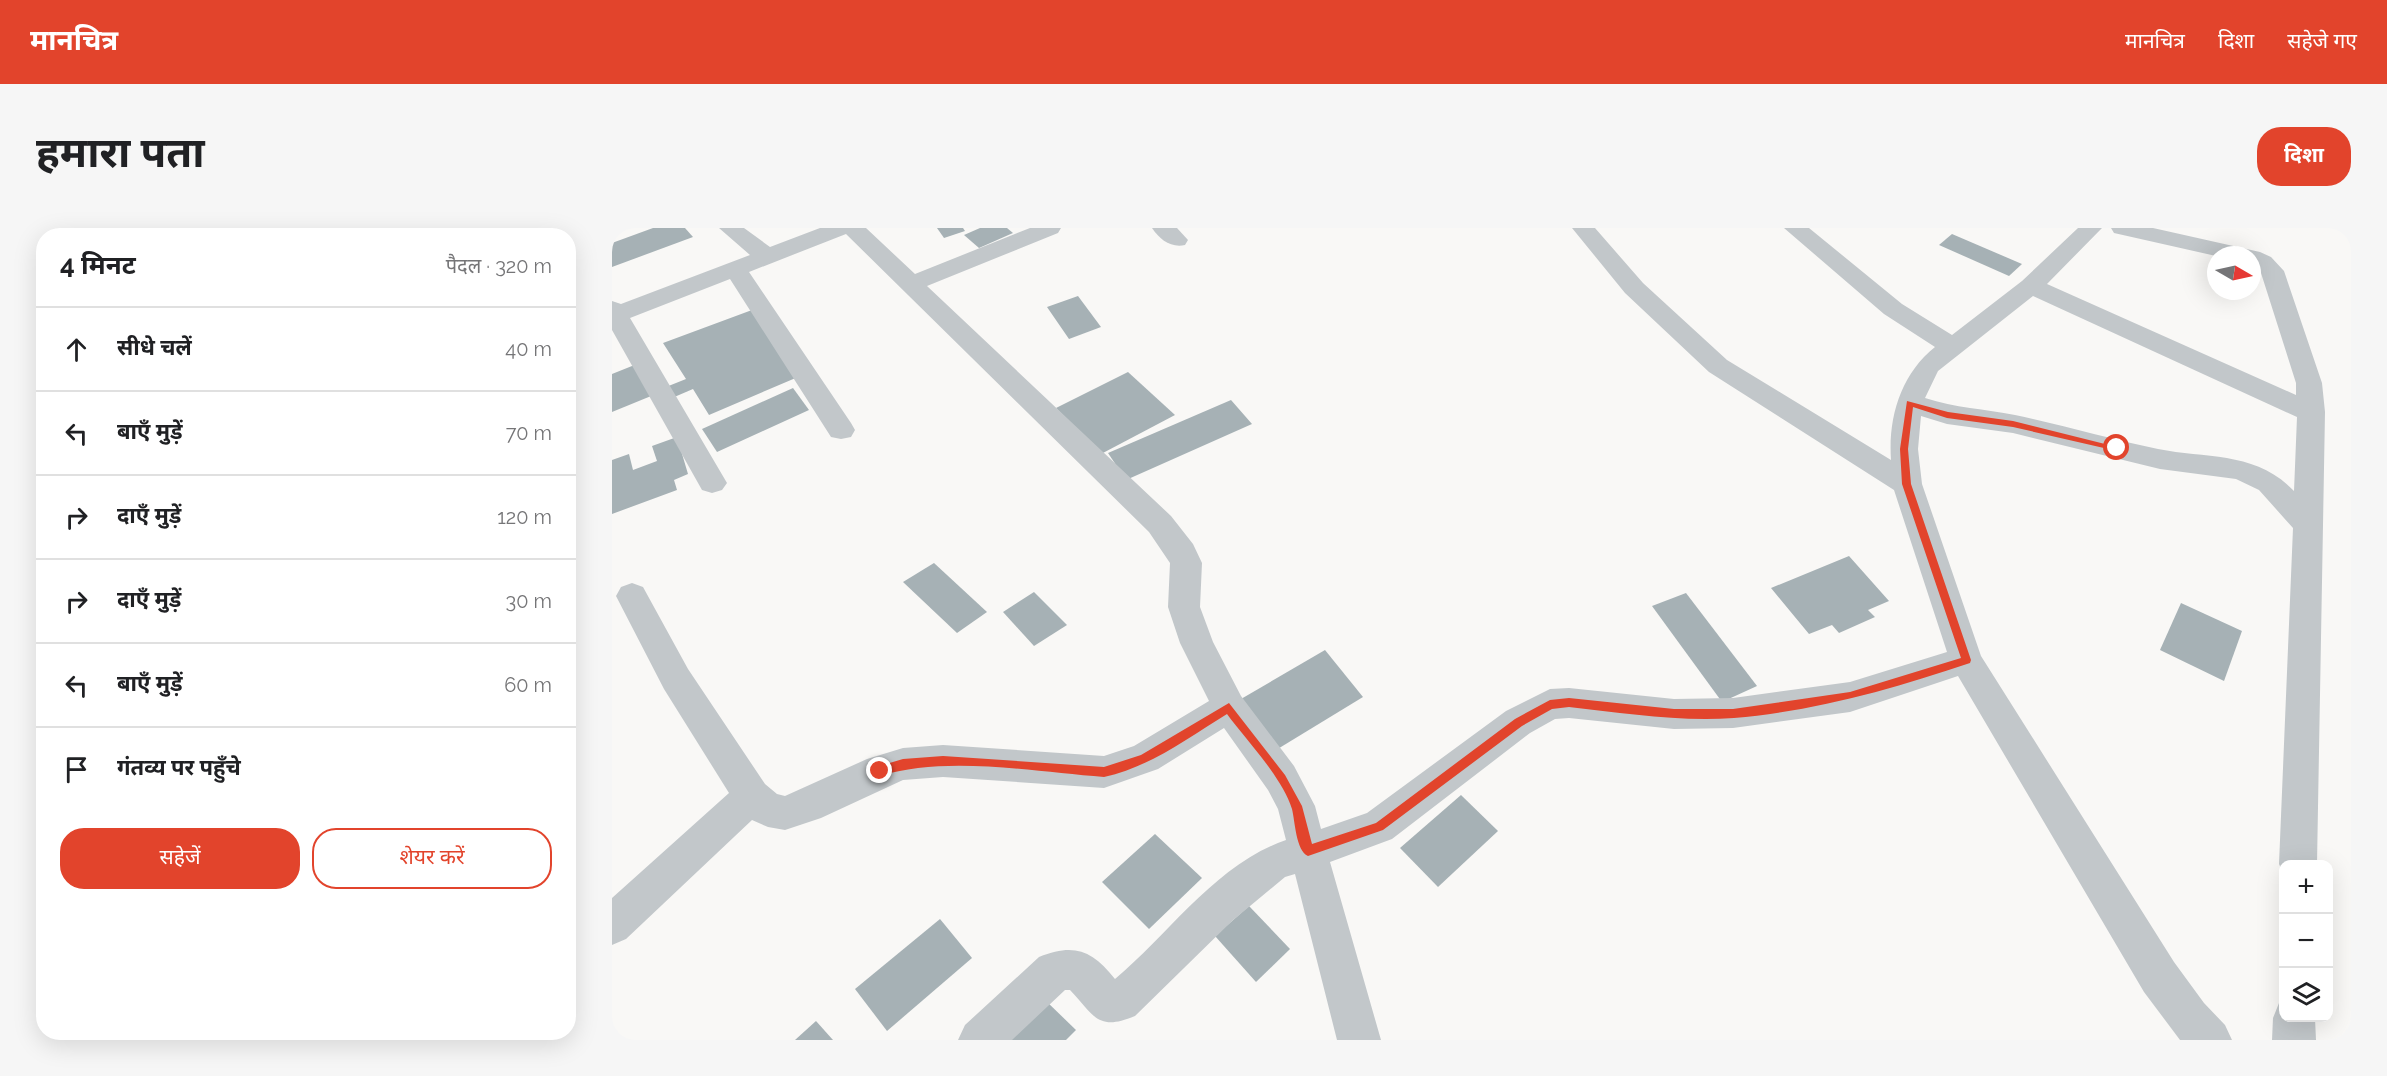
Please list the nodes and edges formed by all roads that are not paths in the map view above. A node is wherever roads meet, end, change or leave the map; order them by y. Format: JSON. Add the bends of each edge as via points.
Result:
{"nodes":[{"id":1,"x":730,"y":228,"type":"edge"},
{"id":2,"x":841,"y":228,"type":"edge"},
{"id":3,"x":853,"y":228,"type":"edge"},
{"id":4,"x":1050,"y":228,"type":"edge"},
{"id":5,"x":1583,"y":228,"type":"edge"},
{"id":6,"x":1795,"y":228,"type":"edge"},
{"id":7,"x":2091,"y":228,"type":"edge"},
{"id":8,"x":2122,"y":228,"type":"edge"},
{"id":9,"x":2207,"y":247,"type":"edge"},
{"id":10,"x":768,"y":257,"type":"junction"},
{"id":11,"x":2261,"y":261,"type":"edge"},
{"id":12,"x":736,"y":270,"type":"junction"},
{"id":13,"x":910,"y":284,"type":"junction"},
{"id":14,"x":2031,"y":286,"type":"junction"},
{"id":15,"x":614,"y":313,"type":"edge"},
{"id":16,"x":1953,"y":347,"type":"junction"},
{"id":17,"x":1910,"y":403,"type":"junction"},
{"id":18,"x":2311,"y":412,"type":"junction"},
{"id":19,"x":841,"y":430,"type":"dead end"},
{"id":20,"x":712,"y":483,"type":"dead end"},
{"id":21,"x":1907,"y":484,"type":"junction"},
{"id":22,"x":2308,"y":525,"type":"junction"},
{"id":23,"x":632,"y":596,"type":"dead end"},
{"id":24,"x":1966,"y":660,"type":"junction"},
{"id":25,"x":1229,"y":707,"type":"junction"},
{"id":26,"x":752,"y":796,"type":"junction"},
{"id":27,"x":1308,"y":850,"type":"junction"},
{"id":28,"x":2298,"y":860,"type":"edge"},
{"id":29,"x":612,"y":925,"type":"edge"},
{"id":30,"x":2294,"y":1022,"type":"edge"},
{"id":31,"x":980,"y":1040,"type":"edge"},
{"id":32,"x":1359,"y":1040,"type":"edge"},
{"id":33,"x":2210,"y":1040,"type":"edge"},
{"id":34,"x":2294,"y":1040,"type":"edge"}],
"edges":[{"from":1,"to":10,"type":"street"},
{"from":2,"to":10,"type":"street"},
{"from":3,"to":13,"type":"street"},
{"from":4,"to":13,"type":"street"},
{"from":5,"to":21,"type":"street","via":[[1634,288],[1718,366]]},
{"from":6,"to":16,"type":"street","via":[[1893,309]]},
{"from":7,"to":14,"type":"street"},
{"from":8,"to":9,"type":"street"},
{"from":10,"to":12,"type":"street"},
{"from":11,"to":18,"type":"street","via":[[2272,271],[2309,383]]},
{"from":12,"to":15,"type":"street"},
{"from":12,"to":19,"type":"street"},
{"from":13,"to":25,"type":"street","via":[[1170,535],[1186,564],[1187,621]]},
{"from":14,"to":16,"type":"street"},
{"from":14,"to":18,"type":"street"},
{"from":15,"to":20,"type":"street"},
{"from":16,"to":17,"type":"street","via":[[1928,366]]},
{"from":17,"to":21,"type":"street","via":[[1904,449]]},
{"from":17,"to":22,"type":"street","via":[[1947,415],[2013,424],[2160,459],[2241,470],[2269,483]]},
{"from":18,"to":22,"type":"street"},
{"from":21,"to":24,"type":"street"},
{"from":22,"to":28,"type":"street"},
{"from":23,"to":26,"type":"street","via":[[676,679]]},
{"from":24,"to":27,"type":"street","via":[[1850,696],[1733,713],[1674,714],[1550,704],[1518,722],[1379,827]]},
{"from":24,"to":33,"type":"street","via":[[2159,977]]},
{"from":25,"to":26,"type":"street","via":[[1145,758],[1104,772],[943,761],[903,764],[880,771],[786,813],[768,810]]},
{"from":25,"to":27,"type":"street","via":[[1281,778],[1296,806]]},
{"from":26,"to":29,"type":"street"},
{"from":27,"to":31,"type":"street","via":[[1273,863],[1218,907],[1120,1001],[1107,1002],[1078,969],[1068,967],[1054,972]]},
{"from":27,"to":32,"type":"street"},
{"from":30,"to":34,"type":"street"}]}
